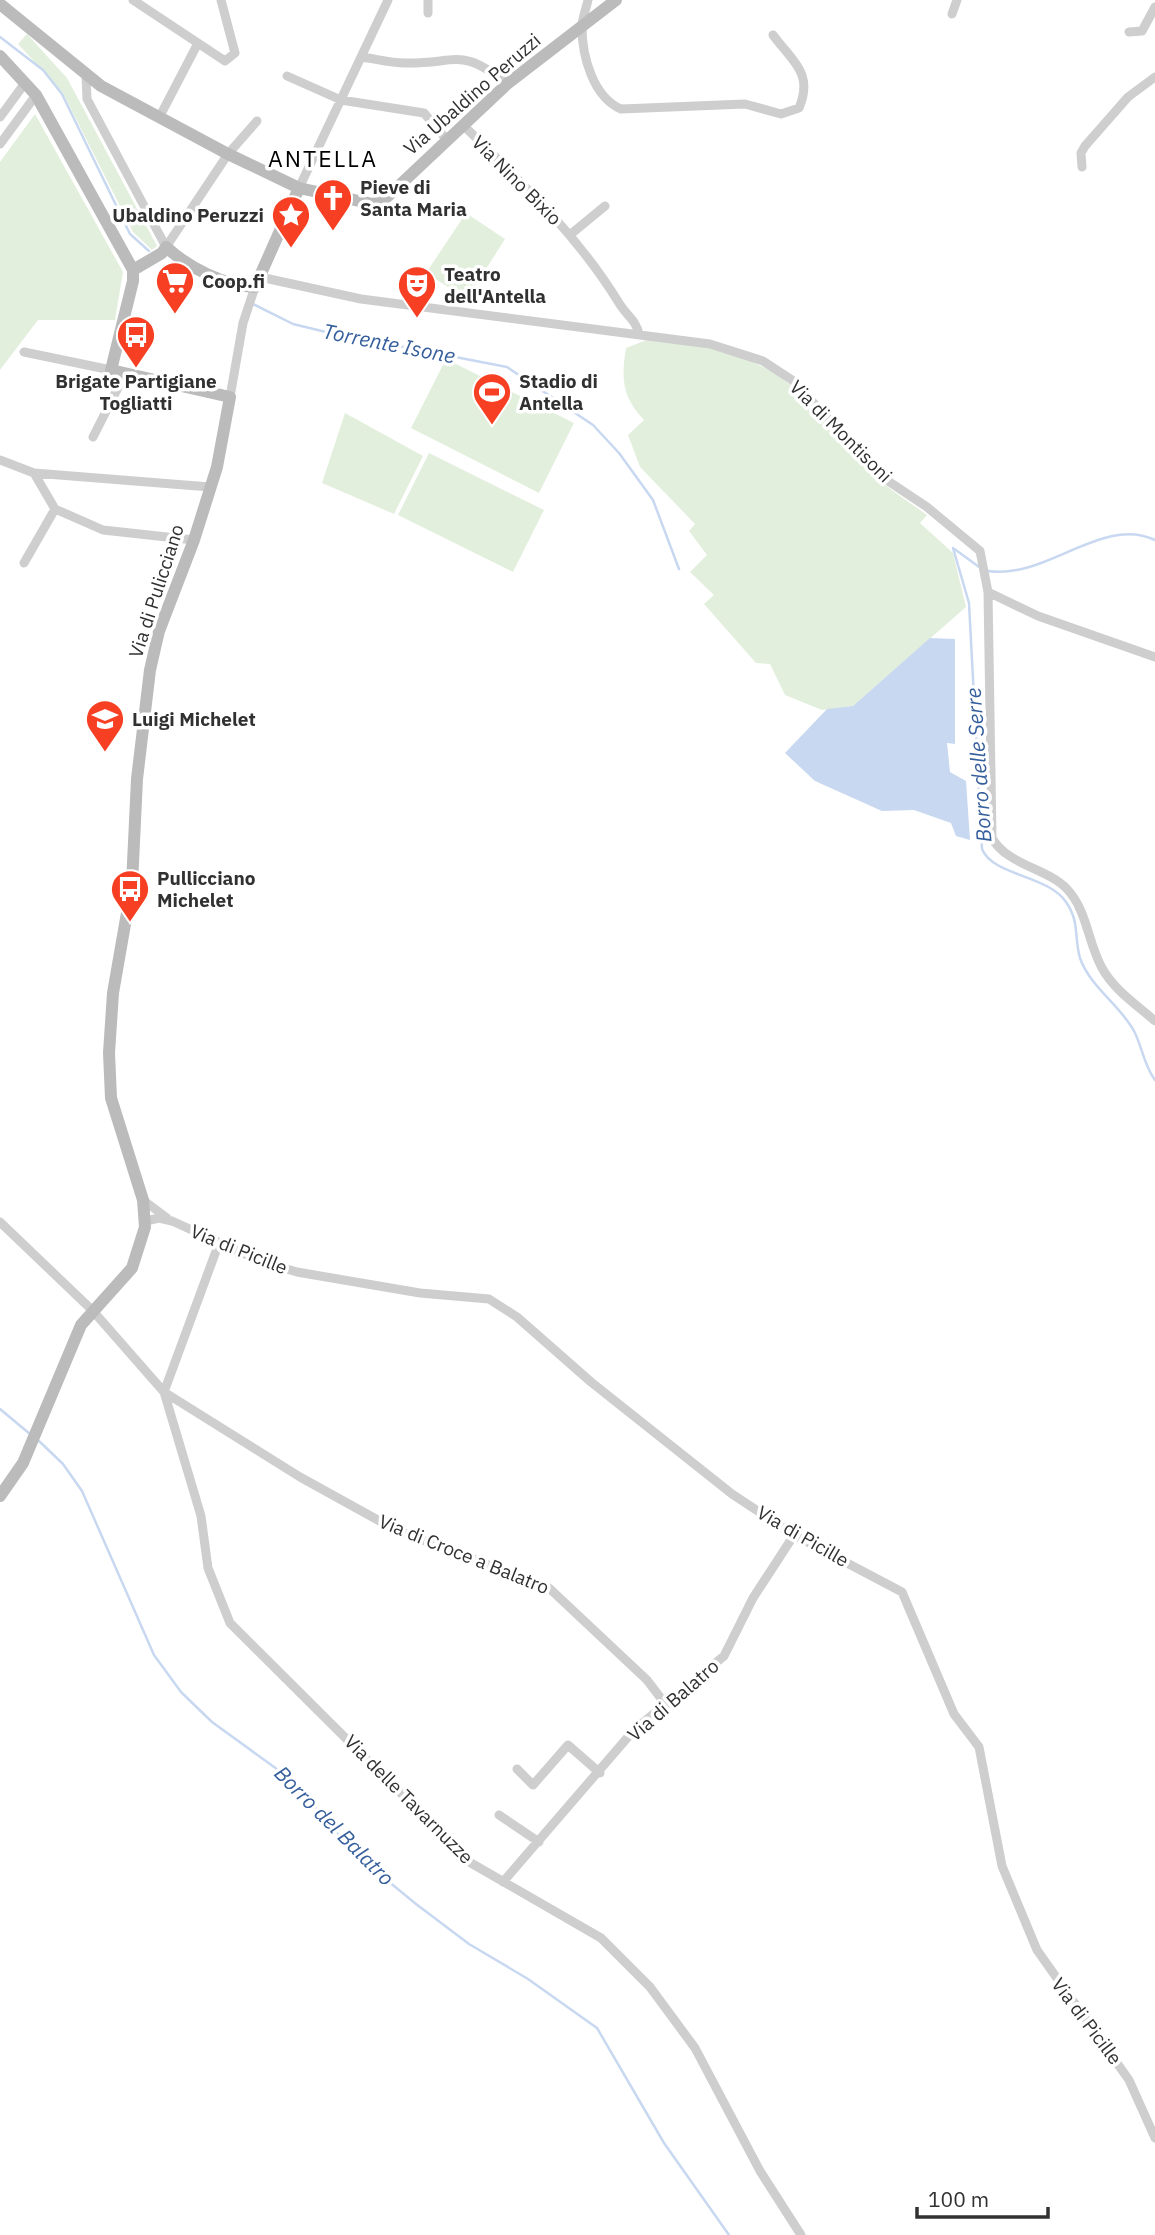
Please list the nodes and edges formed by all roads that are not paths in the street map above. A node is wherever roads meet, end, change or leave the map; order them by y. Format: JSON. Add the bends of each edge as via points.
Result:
{"nodes":[{"id":1,"x":133,"y":0,"type":"edge"},
{"id":2,"x":221,"y":0,"type":"edge"},
{"id":3,"x":388,"y":0,"type":"edge"},
{"id":4,"x":428,"y":0,"type":"edge"},
{"id":5,"x":588,"y":0,"type":"edge"},
{"id":6,"x":616,"y":0,"type":"edge"},
{"id":7,"x":957,"y":0,"type":"edge"},
{"id":8,"x":0,"y":4,"type":"edge"},
{"id":9,"x":1155,"y":7,"type":"edge"},
{"id":10,"x":428,"y":13,"type":"dead end"},
{"id":11,"x":952,"y":14,"type":"dead end"},
{"id":12,"x":582,"y":25,"type":"junction"},
{"id":13,"x":1129,"y":32,"type":"dead end"},
{"id":14,"x":773,"y":35,"type":"dead end"},
{"id":15,"x":197,"y":44,"type":"junction"},
{"id":16,"x":0,"y":56,"type":"edge"},
{"id":17,"x":362,"y":57,"type":"junction"},
{"id":18,"x":86,"y":76,"type":"junction"},
{"id":19,"x":287,"y":76,"type":"dead end"},
{"id":20,"x":1155,"y":77,"type":"edge"},
{"id":21,"x":25,"y":83,"type":"junction"},
{"id":22,"x":507,"y":84,"type":"junction"},
{"id":23,"x":36,"y":94,"type":"junction"},
{"id":24,"x":341,"y":100,"type":"junction"},
{"id":25,"x":160,"y":116,"type":"junction"},
{"id":26,"x":0,"y":117,"type":"edge"},
{"id":27,"x":257,"y":121,"type":"dead end"},
{"id":28,"x":463,"y":125,"type":"junction"},
{"id":29,"x":447,"y":140,"type":"junction"},
{"id":30,"x":0,"y":144,"type":"edge"},
{"id":31,"x":228,"y":154,"type":"junction"},
{"id":32,"x":1082,"y":167,"type":"dead end"},
{"id":33,"x":299,"y":188,"type":"junction"},
{"id":34,"x":606,"y":206,"type":"dead end"},
{"id":35,"x":571,"y":234,"type":"junction"},
{"id":36,"x":166,"y":247,"type":"junction"},
{"id":37,"x":133,"y":270,"type":"junction"},
{"id":38,"x":257,"y":282,"type":"junction"},
{"id":39,"x":639,"y":334,"type":"junction"},
{"id":40,"x":24,"y":352,"type":"dead end"},
{"id":41,"x":111,"y":370,"type":"junction"},
{"id":42,"x":125,"y":373,"type":"junction"},
{"id":43,"x":230,"y":397,"type":"junction"},
{"id":44,"x":93,"y":437,"type":"dead end"},
{"id":45,"x":0,"y":460,"type":"edge"},
{"id":46,"x":34,"y":473,"type":"junction"},
{"id":47,"x":210,"y":488,"type":"junction"},
{"id":48,"x":55,"y":509,"type":"junction"},
{"id":49,"x":194,"y":540,"type":"junction"},
{"id":50,"x":24,"y":563,"type":"dead end"},
{"id":51,"x":988,"y":592,"type":"junction"},
{"id":52,"x":1155,"y":657,"type":"edge"},
{"id":53,"x":1155,"y":1021,"type":"edge"},
{"id":54,"x":143,"y":1200,"type":"junction"},
{"id":55,"x":146,"y":1221,"type":"junction"},
{"id":56,"x":172,"y":1221,"type":"junction"},
{"id":57,"x":0,"y":1222,"type":"edge"},
{"id":58,"x":219,"y":1243,"type":"junction"},
{"id":59,"x":93,"y":1311,"type":"junction"},
{"id":60,"x":164,"y":1392,"type":"junction"},
{"id":61,"x":0,"y":1496,"type":"edge"},
{"id":62,"x":794,"y":1535,"type":"junction"},
{"id":63,"x":666,"y":1705,"type":"junction"},
{"id":64,"x":517,"y":1769,"type":"dead end"},
{"id":65,"x":600,"y":1773,"type":"junction"},
{"id":66,"x":499,"y":1815,"type":"dead end"},
{"id":67,"x":538,"y":1842,"type":"junction"},
{"id":68,"x":503,"y":1882,"type":"junction"},
{"id":69,"x":1155,"y":2138,"type":"edge"},
{"id":70,"x":801,"y":2235,"type":"edge"}],
"edges":[{"from":1,"to":15,"type":"street"},
{"from":2,"to":15,"type":"street","via":[[235,53],[225,61]]},
{"from":3,"to":17,"type":"street"},
{"from":4,"to":10,"type":"street"},
{"from":5,"to":12,"type":"street"},
{"from":6,"to":12,"type":"street","name":"Via Ubaldino Peruzzi"},
{"from":7,"to":11,"type":"street"},
{"from":8,"to":18,"type":"street","name":"Via Ubaldino Peruzzi"},
{"from":9,"to":13,"type":"street","via":[[1142,31]]},
{"from":12,"to":14,"type":"street","via":[[598,90],[608,103],[636,110],[745,104],[781,114],[799,108],[805,94],[802,70]]},
{"from":12,"to":22,"type":"street","name":"Via Ubaldino Peruzzi"},
{"from":15,"to":25,"type":"street"},
{"from":16,"to":21,"type":"street"},
{"from":17,"to":22,"type":"street","via":[[405,63],[466,58]]},
{"from":17,"to":24,"type":"street"},
{"from":18,"to":25,"type":"street","name":"Via Ubaldino Peruzzi"},
{"from":18,"to":36,"type":"street","via":[[87,99]]},
{"from":19,"to":24,"type":"street"},
{"from":20,"to":32,"type":"street","via":[[1128,97],[1085,146]]},
{"from":21,"to":23,"type":"street"},
{"from":21,"to":26,"type":"street"},
{"from":22,"to":28,"type":"street","name":"Via Ubaldino Peruzzi"},
{"from":23,"to":30,"type":"street"},
{"from":23,"to":37,"type":"street"},
{"from":24,"to":29,"type":"street","via":[[424,113]]},
{"from":24,"to":33,"type":"street"},
{"from":25,"to":31,"type":"street","name":"Via Ubaldino Peruzzi"},
{"from":27,"to":31,"type":"street"},
{"from":28,"to":29,"type":"street","name":"Via Ubaldino Peruzzi"},
{"from":28,"to":35,"type":"street","name":"Via Nino Bixio"},
{"from":29,"to":33,"type":"street","name":"Via Ubaldino Peruzzi","via":[[380,202],[363,203]]},
{"from":31,"to":33,"type":"street","name":"Via Ubaldino Peruzzi"},
{"from":31,"to":36,"type":"street"},
{"from":33,"to":38,"type":"street"},
{"from":34,"to":35,"type":"street","name":"Via Nino Bixio"},
{"from":35,"to":39,"type":"street","name":"Via Nino Bixio","via":[[637,324]]},
{"from":36,"to":37,"type":"street"},
{"from":36,"to":38,"type":"street","via":[[205,272]]},
{"from":37,"to":41,"type":"street"},
{"from":38,"to":39,"type":"street","name":"Via di Montisoni"},
{"from":38,"to":43,"type":"street","name":"Via di Pulicciano","via":[[243,323]]},
{"from":39,"to":51,"type":"street","name":"Via di Montisoni","via":[[735,350],[792,380],[885,479],[980,551]]},
{"from":40,"to":41,"type":"street"},
{"from":41,"to":42,"type":"street"},
{"from":42,"to":43,"type":"street"},
{"from":42,"to":44,"type":"street"},
{"from":43,"to":47,"type":"street","name":"Via di Pulicciano"},
{"from":45,"to":46,"type":"street"},
{"from":46,"to":47,"type":"street"},
{"from":46,"to":48,"type":"street"},
{"from":47,"to":49,"type":"street","name":"Via di Pulicciano"},
{"from":48,"to":49,"type":"street","via":[[103,530]]},
{"from":48,"to":50,"type":"street"},
{"from":49,"to":54,"type":"street","name":"Via di Pulicciano","via":[[159,631],[150,670],[135,800],[132,884],[111,1015],[109,1074],[114,1110]]},
{"from":51,"to":52,"type":"street","via":[[1038,616]]},
{"from":51,"to":53,"type":"street","name":"Via di Montisoni","via":[[992,838],[1004,852],[1066,888],[1079,906],[1107,974]]},
{"from":54,"to":55,"type":"street","name":"Via di Pulicciano"},
{"from":54,"to":56,"type":"street","name":"Via di Picille"},
{"from":55,"to":56,"type":"street","name":"Via di Picille"},
{"from":55,"to":59,"type":"street","name":"Via di Pulicciano","via":[[132,1268]]},
{"from":56,"to":58,"type":"street","name":"Via di Picille"},
{"from":57,"to":59,"type":"street","name":"Via delle Tavarnuzze"},
{"from":58,"to":60,"type":"street"},
{"from":58,"to":62,"type":"street","name":"Via di Picille","via":[[297,1272],[420,1293],[489,1299],[722,1486]]},
{"from":59,"to":60,"type":"street","name":"Via delle Tavarnuzze"},
{"from":59,"to":61,"type":"street","name":"Via di Pulicciano","via":[[81,1325],[23,1463]]},
{"from":60,"to":63,"type":"street","name":"Via di Croce a Balatro","via":[[394,1529],[540,1582],[559,1594],[647,1679]]},
{"from":60,"to":68,"type":"street","name":"Via delle Tavarnuzze","via":[[201,1516],[208,1568],[230,1623],[471,1863]]},
{"from":62,"to":63,"type":"street","name":"Via di Balatro","via":[[753,1598],[723,1657]]},
{"from":62,"to":69,"type":"street","name":"Via di Picille","via":[[894,1586],[906,1599],[954,1714],[979,1747],[1002,1866],[1037,1950],[1129,2080]]},
{"from":63,"to":65,"type":"street","name":"Via di Balatro","via":[[634,1730]]},
{"from":64,"to":65,"type":"street","via":[[533,1785],[568,1745]]},
{"from":65,"to":67,"type":"street","name":"Via di Balatro"},
{"from":66,"to":67,"type":"street"},
{"from":67,"to":68,"type":"street","name":"Via di Balatro"},
{"from":68,"to":70,"type":"street","name":"Via delle Tavarnuzze","via":[[601,1938],[650,1987],[695,2048],[747,2148]]}]}
